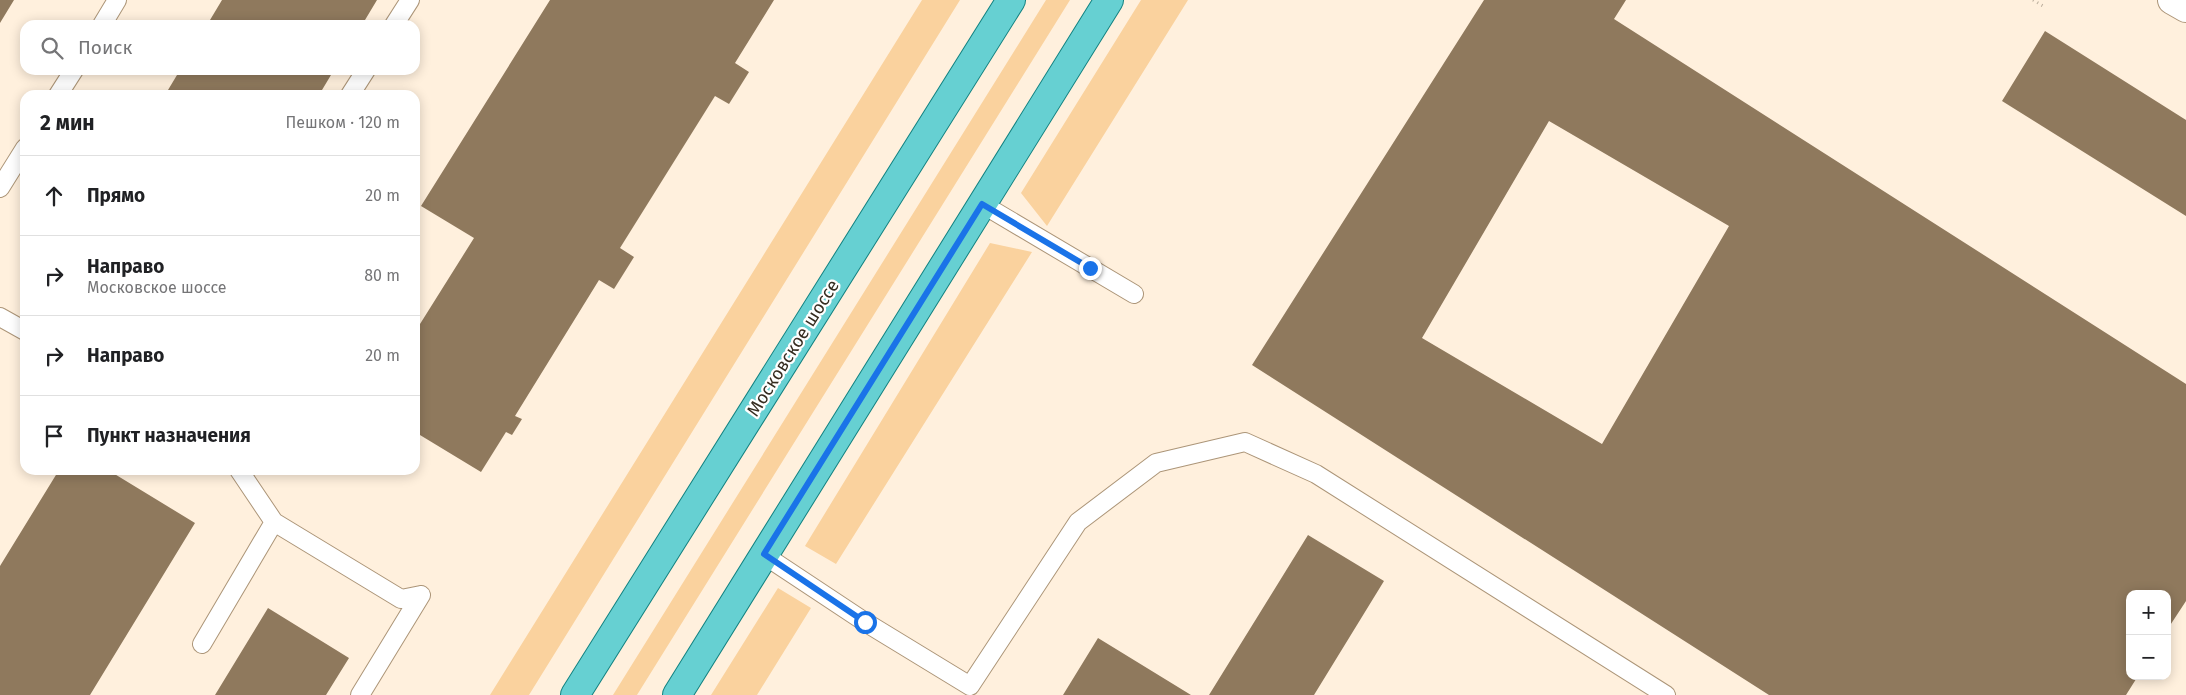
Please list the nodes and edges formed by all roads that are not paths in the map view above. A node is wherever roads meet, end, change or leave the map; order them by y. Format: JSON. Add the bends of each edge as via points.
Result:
{"nodes":[{"id":1,"x":117,"y":0,"type":"edge"},
{"id":2,"x":410,"y":0,"type":"edge"},
{"id":3,"x":1011,"y":0,"type":"edge"},
{"id":4,"x":1109,"y":0,"type":"edge"},
{"id":5,"x":2172,"y":0,"type":"edge"},
{"id":6,"x":2186,"y":8,"type":"edge"},
{"id":7,"x":105,"y":20,"type":"edge"},
{"id":8,"x":397,"y":20,"type":"edge"},
{"id":9,"x":71,"y":75,"type":"edge"},
{"id":10,"x":363,"y":75,"type":"edge"},
{"id":11,"x":61,"y":90,"type":"edge"},
{"id":12,"x":353,"y":90,"type":"edge"},
{"id":13,"x":20,"y":156,"type":"edge"},
{"id":14,"x":0,"y":188,"type":"edge"},
{"id":15,"x":982,"y":204,"type":"junction"},
{"id":16,"x":1134,"y":294,"type":"dead end"},
{"id":17,"x":0,"y":317,"type":"edge"},
{"id":18,"x":20,"y":328,"type":"edge"},
{"id":19,"x":242,"y":475,"type":"edge"},
{"id":20,"x":274,"y":522,"type":"junction"},
{"id":21,"x":764,"y":554,"type":"junction"},
{"id":22,"x":202,"y":644,"type":"dead end"},
{"id":23,"x":360,"y":695,"type":"edge"},
{"id":24,"x":575,"y":695,"type":"edge"},
{"id":25,"x":677,"y":695,"type":"edge"},
{"id":26,"x":1666,"y":695,"type":"edge"}],
"edges":[{"from":1,"to":7,"type":"lane"},
{"from":2,"to":8,"type":"lane"},
{"from":3,"to":24,"type":"main road","name":"Московское шоссе"},
{"from":4,"to":15,"type":"main road"},
{"from":5,"to":6,"type":"street"},
{"from":9,"to":11,"type":"lane"},
{"from":10,"to":12,"type":"lane"},
{"from":13,"to":14,"type":"lane"},
{"from":15,"to":16,"type":"lane"},
{"from":15,"to":21,"type":"main road"},
{"from":17,"to":18,"type":"lane"},
{"from":19,"to":20,"type":"lane"},
{"from":20,"to":22,"type":"lane"},
{"from":20,"to":23,"type":"lane","via":[[401,599],[421,595]]},
{"from":21,"to":25,"type":"main road"},
{"from":21,"to":26,"type":"lane","via":[[865,622],[970,686],[1078,522],[1156,463],[1245,442],[1316,474]]}]}
